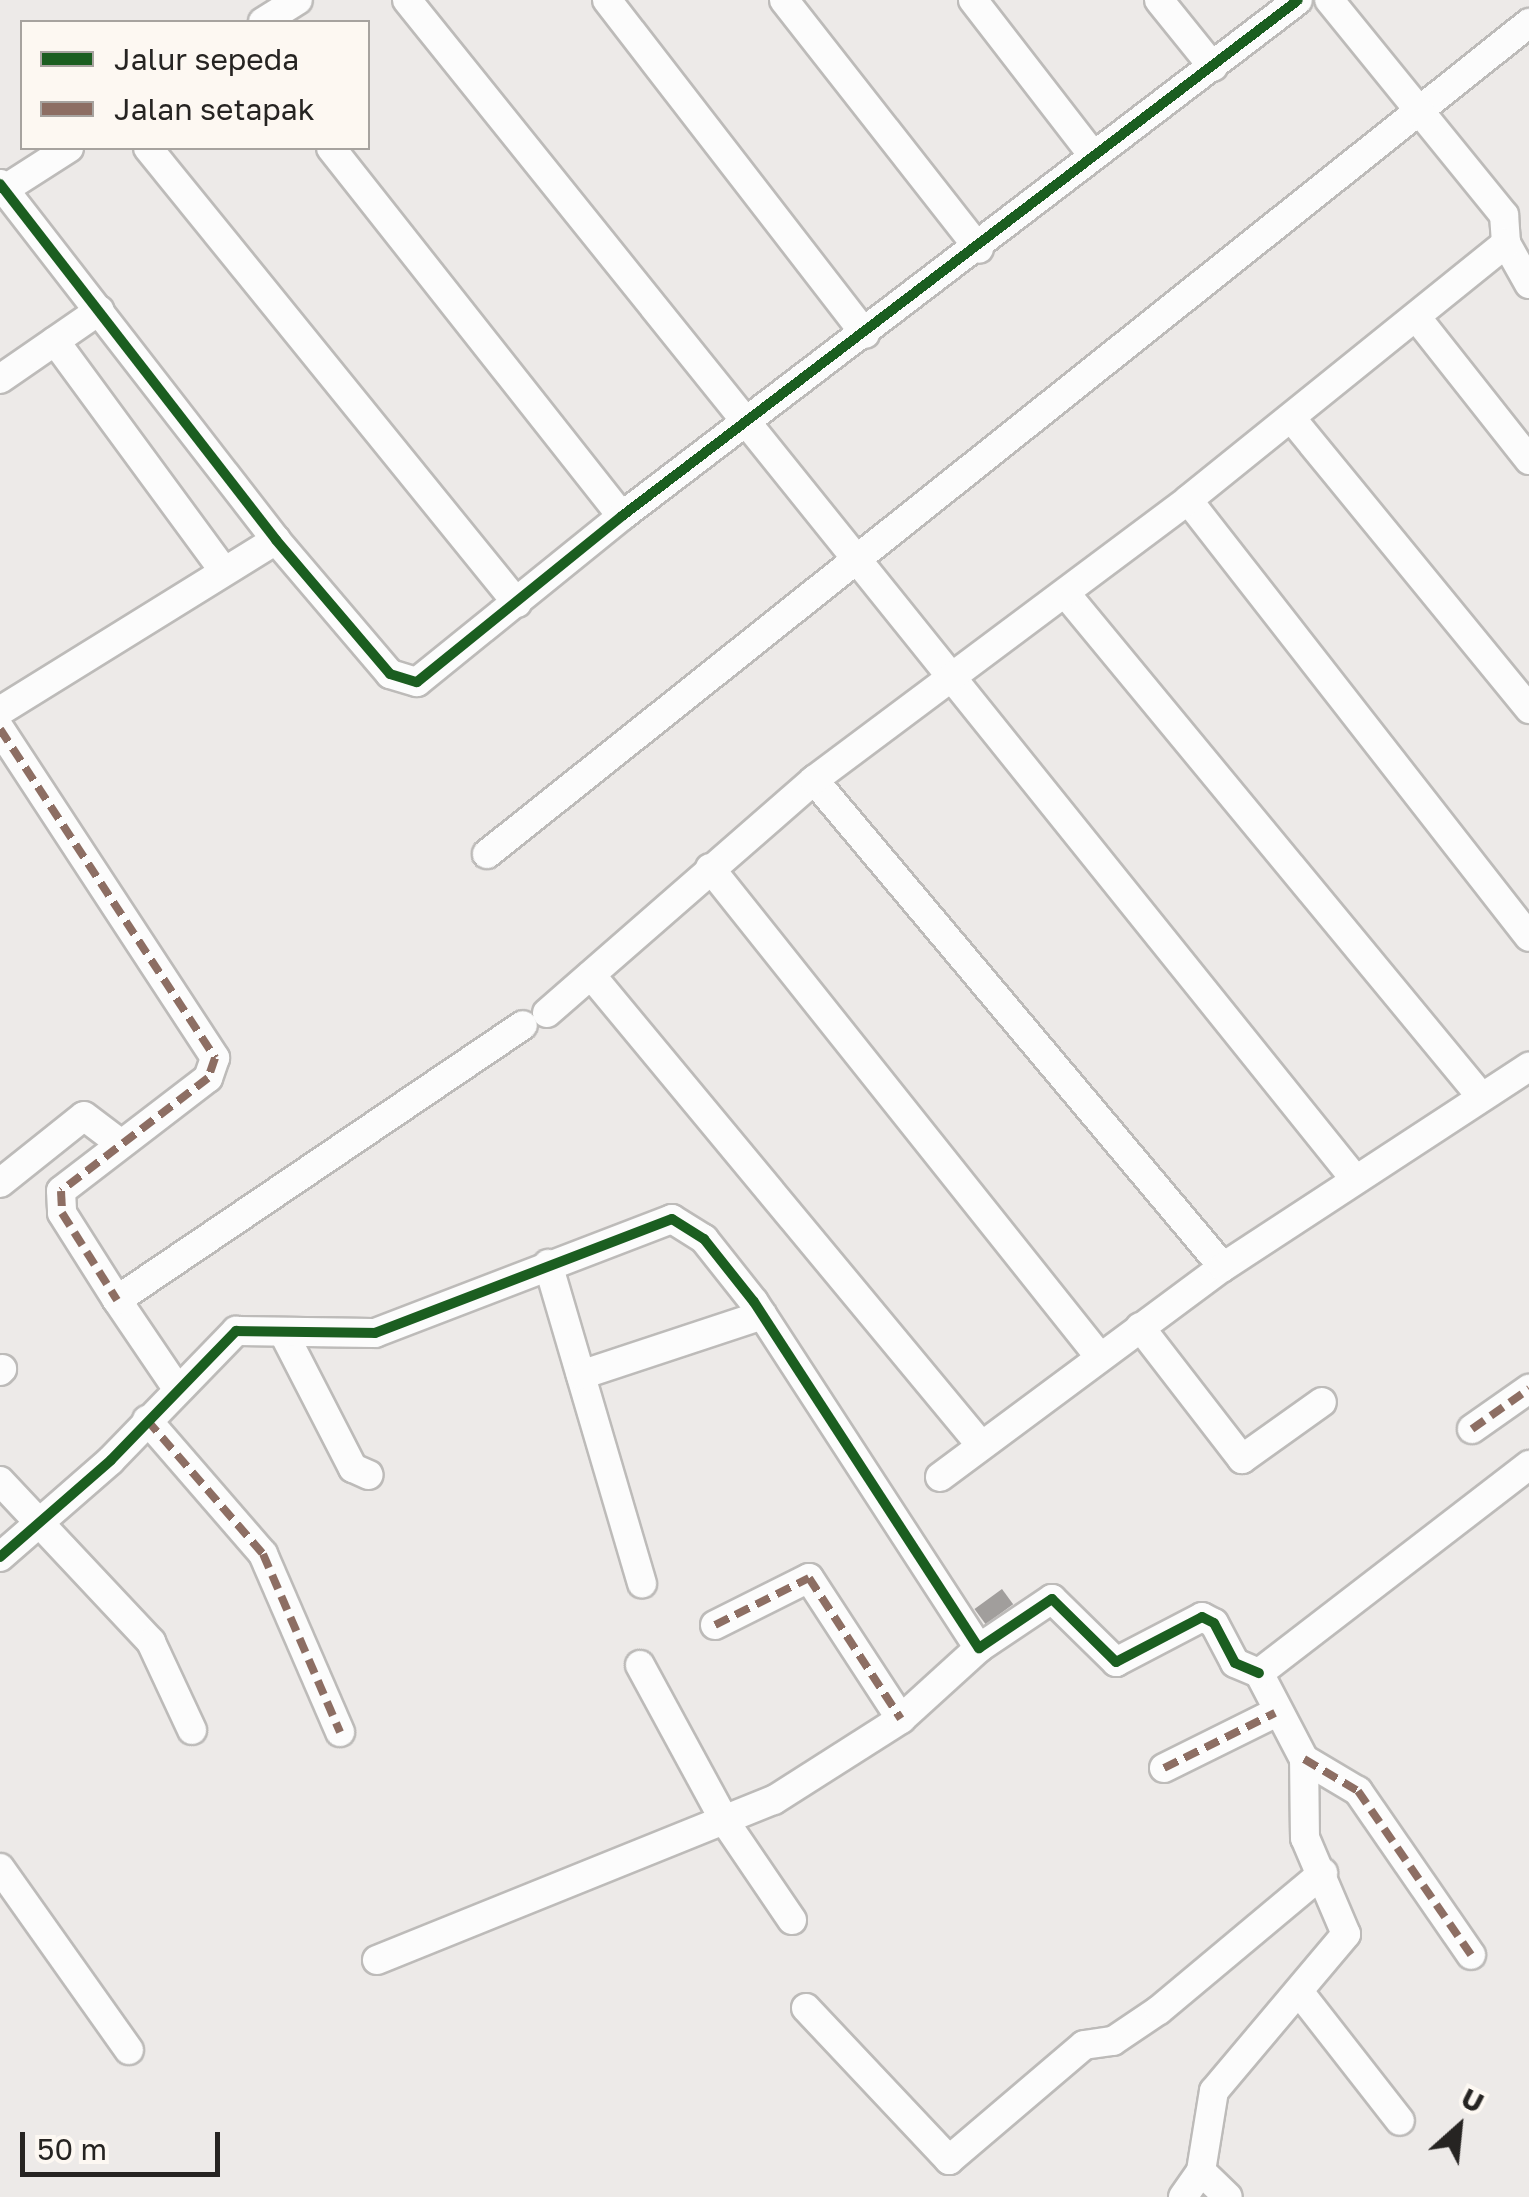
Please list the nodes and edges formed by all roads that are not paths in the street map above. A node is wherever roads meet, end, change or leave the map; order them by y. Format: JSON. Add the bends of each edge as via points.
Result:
{"nodes":[{"id":1,"x":298,"y":0,"type":"edge"},
{"id":2,"x":407,"y":0,"type":"edge"},
{"id":3,"x":607,"y":0,"type":"edge"},
{"id":4,"x":784,"y":0,"type":"edge"},
{"id":5,"x":973,"y":0,"type":"edge"},
{"id":6,"x":1159,"y":0,"type":"edge"},
{"id":7,"x":1298,"y":0,"type":"edge"},
{"id":8,"x":1329,"y":0,"type":"edge"},
{"id":9,"x":267,"y":20,"type":"edge"},
{"id":10,"x":1529,"y":23,"type":"edge"},
{"id":11,"x":1213,"y":67,"type":"junction"},
{"id":12,"x":1420,"y":109,"type":"junction"},
{"id":13,"x":66,"y":150,"type":"edge"},
{"id":14,"x":150,"y":150,"type":"edge"},
{"id":15,"x":333,"y":150,"type":"edge"},
{"id":16,"x":1093,"y":155,"type":"junction"},
{"id":17,"x":2,"y":187,"type":"edge"},
{"id":18,"x":1506,"y":243,"type":"junction"},
{"id":19,"x":979,"y":249,"type":"junction"},
{"id":20,"x":1529,"y":284,"type":"edge"},
{"id":21,"x":100,"y":310,"type":"junction"},
{"id":22,"x":1418,"y":318,"type":"junction"},
{"id":23,"x":865,"y":334,"type":"junction"},
{"id":24,"x":55,"y":341,"type":"junction"},
{"id":25,"x":0,"y":379,"type":"edge"},
{"id":26,"x":1292,"y":419,"type":"junction"},
{"id":27,"x":748,"y":424,"type":"junction"},
{"id":28,"x":1529,"y":460,"type":"edge"},
{"id":29,"x":1188,"y":500,"type":"junction"},
{"id":30,"x":622,"y":516,"type":"junction"},
{"id":31,"x":276,"y":540,"type":"junction"},
{"id":32,"x":860,"y":560,"type":"junction"},
{"id":33,"x":224,"y":571,"type":"junction"},
{"id":34,"x":1066,"y":594,"type":"junction"},
{"id":35,"x":518,"y":602,"type":"junction"},
{"id":36,"x":953,"y":679,"type":"junction"},
{"id":37,"x":1529,"y":709,"type":"edge"},
{"id":38,"x":0,"y":712,"type":"edge"},
{"id":39,"x":0,"y":729,"type":"edge"},
{"id":40,"x":814,"y":780,"type":"junction"},
{"id":41,"x":486,"y":854,"type":"dead end"},
{"id":42,"x":710,"y":868,"type":"junction"},
{"id":43,"x":1529,"y":937,"type":"edge"},
{"id":44,"x":591,"y":975,"type":"junction"},
{"id":45,"x":1529,"y":1068,"type":"edge"},
{"id":46,"x":1479,"y":1094,"type":"junction"},
{"id":47,"x":118,"y":1141,"type":"junction"},
{"id":48,"x":1355,"y":1179,"type":"junction"},
{"id":49,"x":0,"y":1183,"type":"edge"},
{"id":50,"x":548,"y":1264,"type":"junction"},
{"id":51,"x":1223,"y":1268,"type":"junction"},
{"id":52,"x":117,"y":1300,"type":"junction"},
{"id":53,"x":762,"y":1315,"type":"junction"},
{"id":54,"x":1140,"y":1327,"type":"junction"},
{"id":55,"x":283,"y":1332,"type":"junction"},
{"id":56,"x":1099,"y":1356,"type":"junction"},
{"id":57,"x":581,"y":1375,"type":"junction"},
{"id":58,"x":176,"y":1386,"type":"junction"},
{"id":59,"x":1529,"y":1389,"type":"edge"},
{"id":60,"x":1322,"y":1402,"type":"dead end"},
{"id":61,"x":147,"y":1420,"type":"junction"},
{"id":62,"x":1472,"y":1429,"type":"dead end"},
{"id":63,"x":980,"y":1444,"type":"junction"},
{"id":64,"x":1529,"y":1465,"type":"edge"},
{"id":65,"x":369,"y":1476,"type":"dead end"},
{"id":66,"x":940,"y":1477,"type":"dead end"},
{"id":67,"x":0,"y":1481,"type":"edge"},
{"id":68,"x":40,"y":1521,"type":"junction"},
{"id":69,"x":0,"y":1557,"type":"edge"},
{"id":70,"x":642,"y":1583,"type":"dead end"},
{"id":71,"x":715,"y":1625,"type":"dead end"},
{"id":72,"x":978,"y":1648,"type":"junction"},
{"id":73,"x":640,"y":1665,"type":"dead end"},
{"id":74,"x":1259,"y":1673,"type":"junction"},
{"id":75,"x":1275,"y":1713,"type":"junction"},
{"id":76,"x":901,"y":1719,"type":"junction"},
{"id":77,"x":192,"y":1730,"type":"dead end"},
{"id":78,"x":340,"y":1732,"type":"dead end"},
{"id":79,"x":1304,"y":1759,"type":"junction"},
{"id":80,"x":1164,"y":1768,"type":"dead end"},
{"id":81,"x":724,"y":1820,"type":"junction"},
{"id":82,"x":0,"y":1868,"type":"edge"},
{"id":83,"x":1323,"y":1872,"type":"junction"},
{"id":84,"x":792,"y":1920,"type":"dead end"},
{"id":85,"x":1471,"y":1955,"type":"dead end"},
{"id":86,"x":377,"y":1960,"type":"dead end"},
{"id":87,"x":1300,"y":1993,"type":"junction"},
{"id":88,"x":806,"y":2008,"type":"dead end"},
{"id":89,"x":129,"y":2050,"type":"dead end"},
{"id":90,"x":1400,"y":2121,"type":"dead end"},
{"id":91,"x":1201,"y":2170,"type":"junction"},
{"id":92,"x":1182,"y":2197,"type":"edge"},
{"id":93,"x":1228,"y":2197,"type":"edge"}],
"edges":[{"from":1,"to":9,"type":"street"},
{"from":2,"to":27,"type":"street"},
{"from":3,"to":23,"type":"street"},
{"from":4,"to":19,"type":"street"},
{"from":5,"to":16,"type":"street"},
{"from":6,"to":11,"type":"street"},
{"from":7,"to":11,"type":"street"},
{"from":8,"to":12,"type":"street"},
{"from":10,"to":12,"type":"street"},
{"from":11,"to":16,"type":"street"},
{"from":12,"to":18,"type":"street","via":[[1504,215]]},
{"from":12,"to":32,"type":"street"},
{"from":13,"to":17,"type":"street"},
{"from":14,"to":35,"type":"street"},
{"from":15,"to":30,"type":"street"},
{"from":16,"to":19,"type":"street"},
{"from":17,"to":21,"type":"street"},
{"from":18,"to":20,"type":"street"},
{"from":18,"to":22,"type":"street"},
{"from":19,"to":23,"type":"street"},
{"from":21,"to":24,"type":"street"},
{"from":21,"to":31,"type":"street"},
{"from":22,"to":26,"type":"street"},
{"from":22,"to":28,"type":"street"},
{"from":23,"to":27,"type":"street"},
{"from":24,"to":25,"type":"street"},
{"from":24,"to":33,"type":"street"},
{"from":26,"to":29,"type":"street"},
{"from":26,"to":37,"type":"street"},
{"from":27,"to":30,"type":"street"},
{"from":27,"to":32,"type":"street"},
{"from":29,"to":34,"type":"street"},
{"from":29,"to":43,"type":"street"},
{"from":30,"to":35,"type":"street"},
{"from":31,"to":33,"type":"street"},
{"from":31,"to":35,"type":"street","via":[[390,674],[410,683]]},
{"from":32,"to":36,"type":"street"},
{"from":32,"to":41,"type":"street"},
{"from":33,"to":38,"type":"street"},
{"from":34,"to":36,"type":"street"},
{"from":34,"to":46,"type":"street"},
{"from":36,"to":40,"type":"street"},
{"from":36,"to":48,"type":"street"},
{"from":39,"to":47,"type":"street","via":[[215,1058],[208,1078]]},
{"from":40,"to":42,"type":"street"},
{"from":40,"to":51,"type":"street"},
{"from":42,"to":44,"type":"street"},
{"from":42,"to":56,"type":"street"},
{"from":44,"to":52,"type":"street"},
{"from":44,"to":63,"type":"street"},
{"from":45,"to":46,"type":"street"},
{"from":46,"to":48,"type":"street"},
{"from":47,"to":49,"type":"street","via":[[84,1116]]},
{"from":47,"to":52,"type":"street","via":[[70,1180],[58,1204]]},
{"from":48,"to":51,"type":"street"},
{"from":50,"to":53,"type":"street","via":[[672,1219],[704,1239]]},
{"from":50,"to":55,"type":"street","via":[[375,1333]]},
{"from":50,"to":57,"type":"street"},
{"from":51,"to":54,"type":"street"},
{"from":52,"to":58,"type":"street"},
{"from":53,"to":57,"type":"street"},
{"from":53,"to":72,"type":"street"},
{"from":54,"to":56,"type":"street"},
{"from":54,"to":60,"type":"street","via":[[1242,1459]]},
{"from":55,"to":58,"type":"street","via":[[236,1331]]},
{"from":55,"to":65,"type":"street","via":[[353,1468]]},
{"from":56,"to":63,"type":"street"},
{"from":57,"to":70,"type":"street"},
{"from":58,"to":61,"type":"street"},
{"from":59,"to":62,"type":"street"},
{"from":61,"to":68,"type":"street"},
{"from":61,"to":78,"type":"street","via":[[263,1554]]},
{"from":63,"to":66,"type":"street"},
{"from":64,"to":74,"type":"street"},
{"from":67,"to":68,"type":"street"},
{"from":68,"to":69,"type":"street"},
{"from":68,"to":77,"type":"street","via":[[151,1642]]},
{"from":71,"to":76,"type":"street","via":[[810,1578]]},
{"from":72,"to":74,"type":"street","via":[[1052,1599],[1116,1662],[1202,1617],[1214,1623],[1235,1663]]},
{"from":72,"to":76,"type":"street"},
{"from":73,"to":81,"type":"street"},
{"from":74,"to":75,"type":"street"},
{"from":75,"to":79,"type":"street"},
{"from":75,"to":80,"type":"street"},
{"from":76,"to":81,"type":"street","via":[[774,1800]]},
{"from":79,"to":83,"type":"street","via":[[1305,1838]]},
{"from":79,"to":85,"type":"street","via":[[1358,1791]]},
{"from":81,"to":84,"type":"street"},
{"from":81,"to":86,"type":"street"},
{"from":82,"to":89,"type":"street"},
{"from":83,"to":87,"type":"street","via":[[1346,1934]]},
{"from":83,"to":88,"type":"street","via":[[1159,2010],[1114,2041],[1084,2045],[949,2160]]},
{"from":87,"to":90,"type":"street"},
{"from":87,"to":91,"type":"street","via":[[1214,2091]]},
{"from":91,"to":92,"type":"street"},
{"from":91,"to":93,"type":"street"}]}
